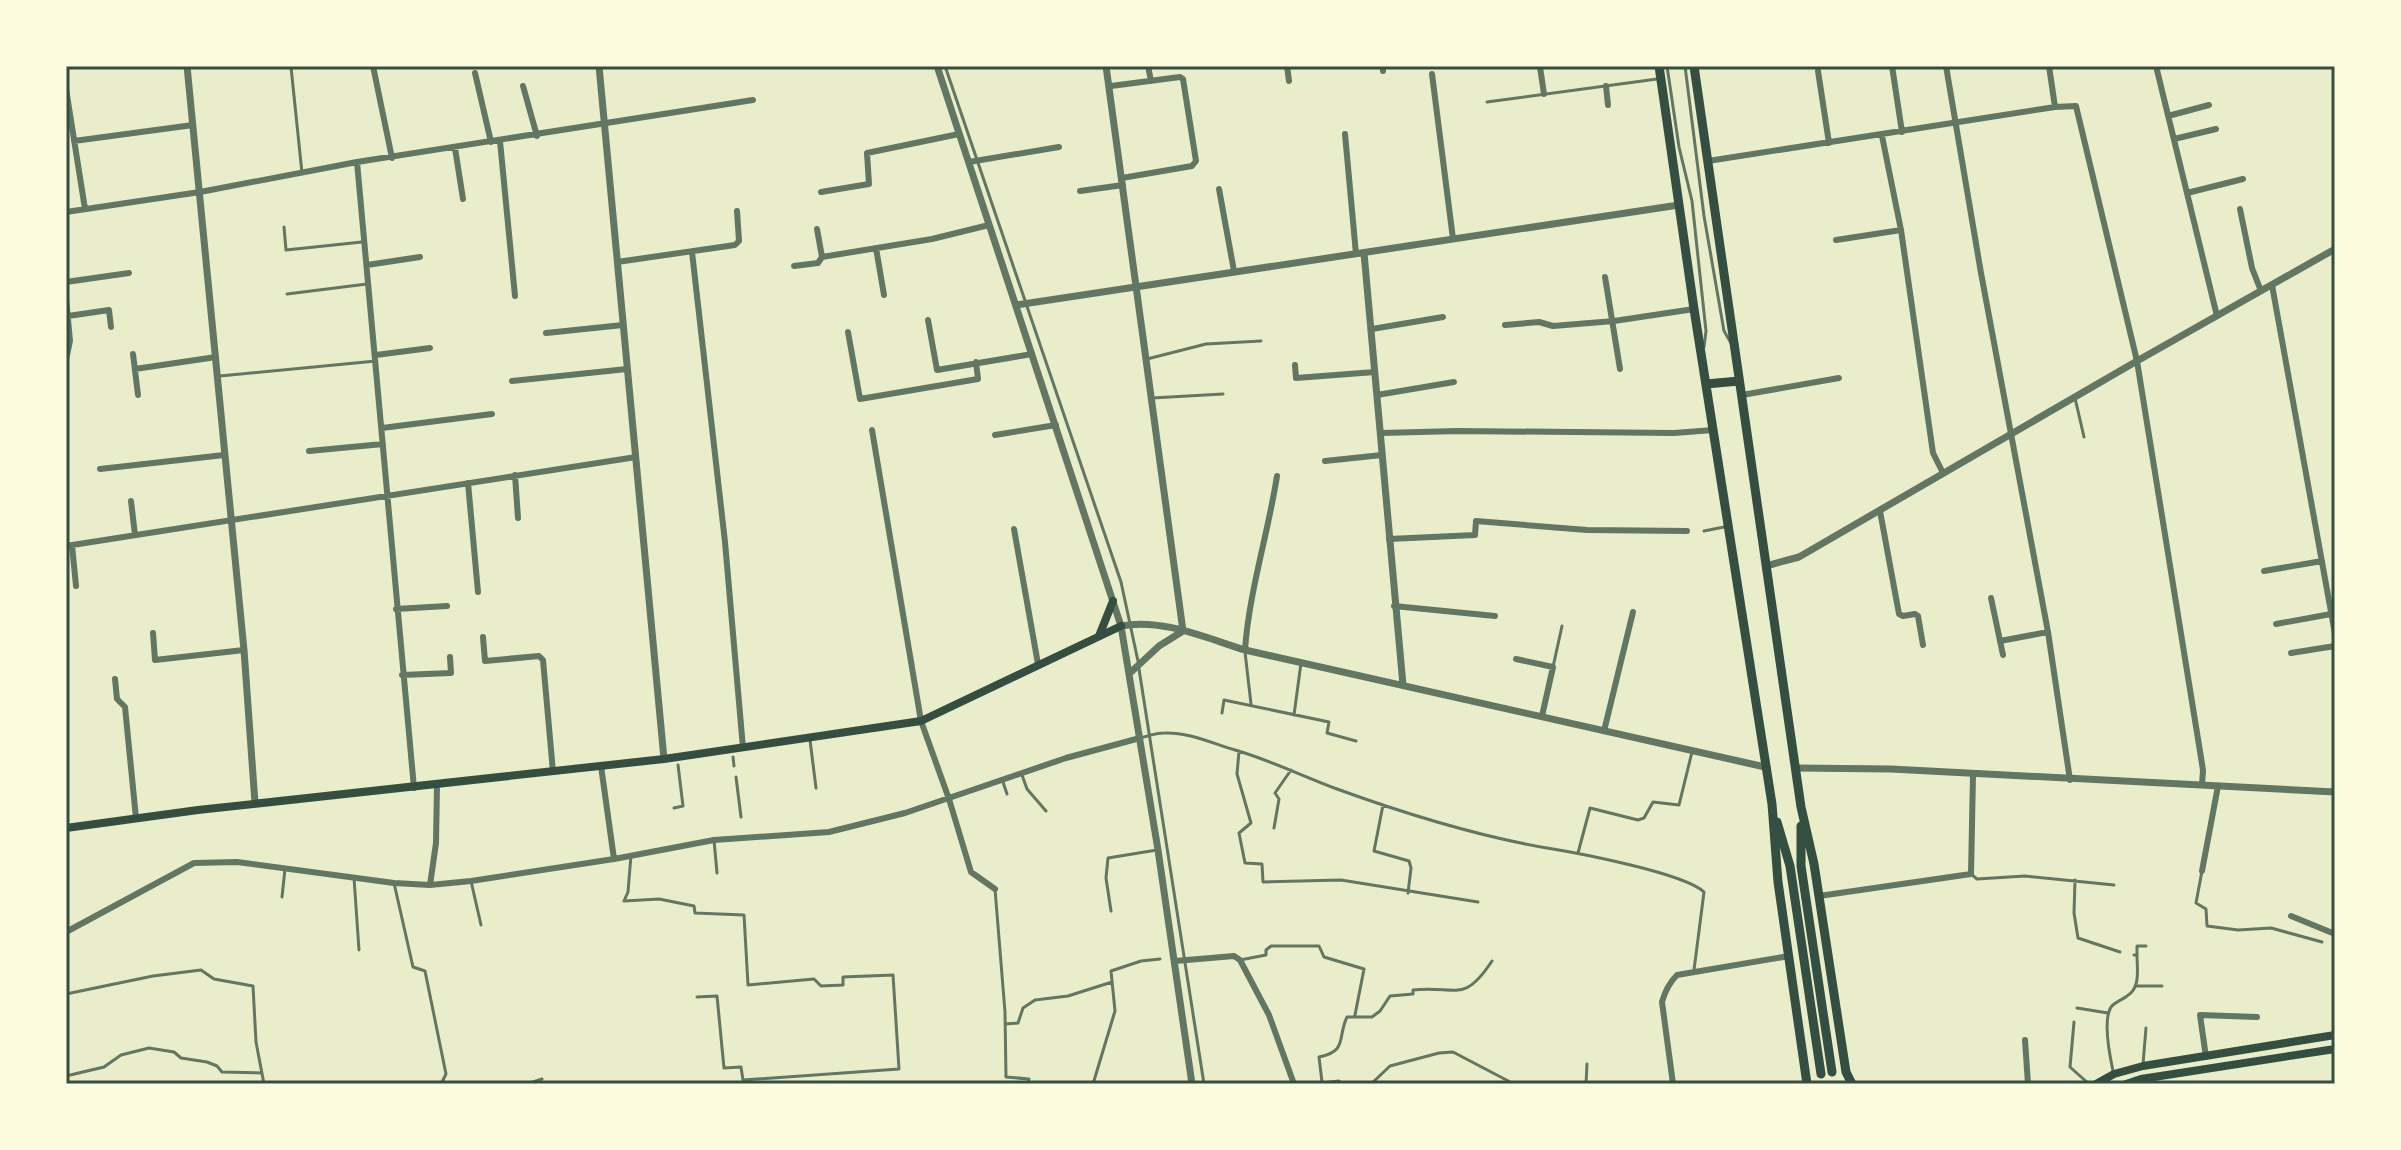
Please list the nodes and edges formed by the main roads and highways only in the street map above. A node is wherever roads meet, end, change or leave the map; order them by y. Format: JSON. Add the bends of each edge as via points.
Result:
{"nodes":[{"id":1,"x":1659,"y":66,"type":"edge"},
{"id":2,"x":1694,"y":66,"type":"edge"},
{"id":3,"x":1739,"y":381,"type":"junction"},
{"id":4,"x":1706,"y":384,"type":"junction"},
{"id":5,"x":1113,"y":601,"type":"road end"},
{"id":6,"x":1126,"y":625,"type":"road end"},
{"id":7,"x":1099,"y":636,"type":"junction"},
{"id":8,"x":1772,"y":804,"type":"junction"},
{"id":9,"x":1801,"y":807,"type":"junction"},
{"id":10,"x":66,"y":828,"type":"edge"},
{"id":11,"x":2335,"y":1035,"type":"edge"},
{"id":12,"x":2335,"y":1049,"type":"edge"},
{"id":13,"x":1832,"y":1072,"type":"dead end"},
{"id":14,"x":1846,"y":1072,"type":"junction"},
{"id":15,"x":1821,"y":1074,"type":"dead end"},
{"id":16,"x":1810,"y":1082,"type":"edge"},
{"id":17,"x":1842,"y":1084,"type":"edge"},
{"id":18,"x":1852,"y":1084,"type":"edge"},
{"id":19,"x":2096,"y":1084,"type":"edge"},
{"id":20,"x":2126,"y":1084,"type":"edge"}],
"edges":[{"from":1,"to":4,"type":"main road"},
{"from":2,"to":3,"type":"main road"},
{"from":3,"to":4,"type":"main road"},
{"from":3,"to":9,"type":"main road"},
{"from":4,"to":8,"type":"main road"},
{"from":5,"to":7,"type":"main road"},
{"from":6,"to":7,"type":"main road"},
{"from":7,"to":10,"type":"main road","via":[[921,721],[664,759]]},
{"from":8,"to":15,"type":"main road","via":[[1790,866]]},
{"from":8,"to":16,"type":"main road","via":[[1778,882]]},
{"from":9,"to":13,"type":"main road","via":[[1801,866]]},
{"from":9,"to":14,"type":"main road"},
{"from":11,"to":19,"type":"main road","via":[[2143,1066]]},
{"from":12,"to":20,"type":"main road"},
{"from":14,"to":17,"type":"main road"},
{"from":14,"to":18,"type":"main road"}]}
